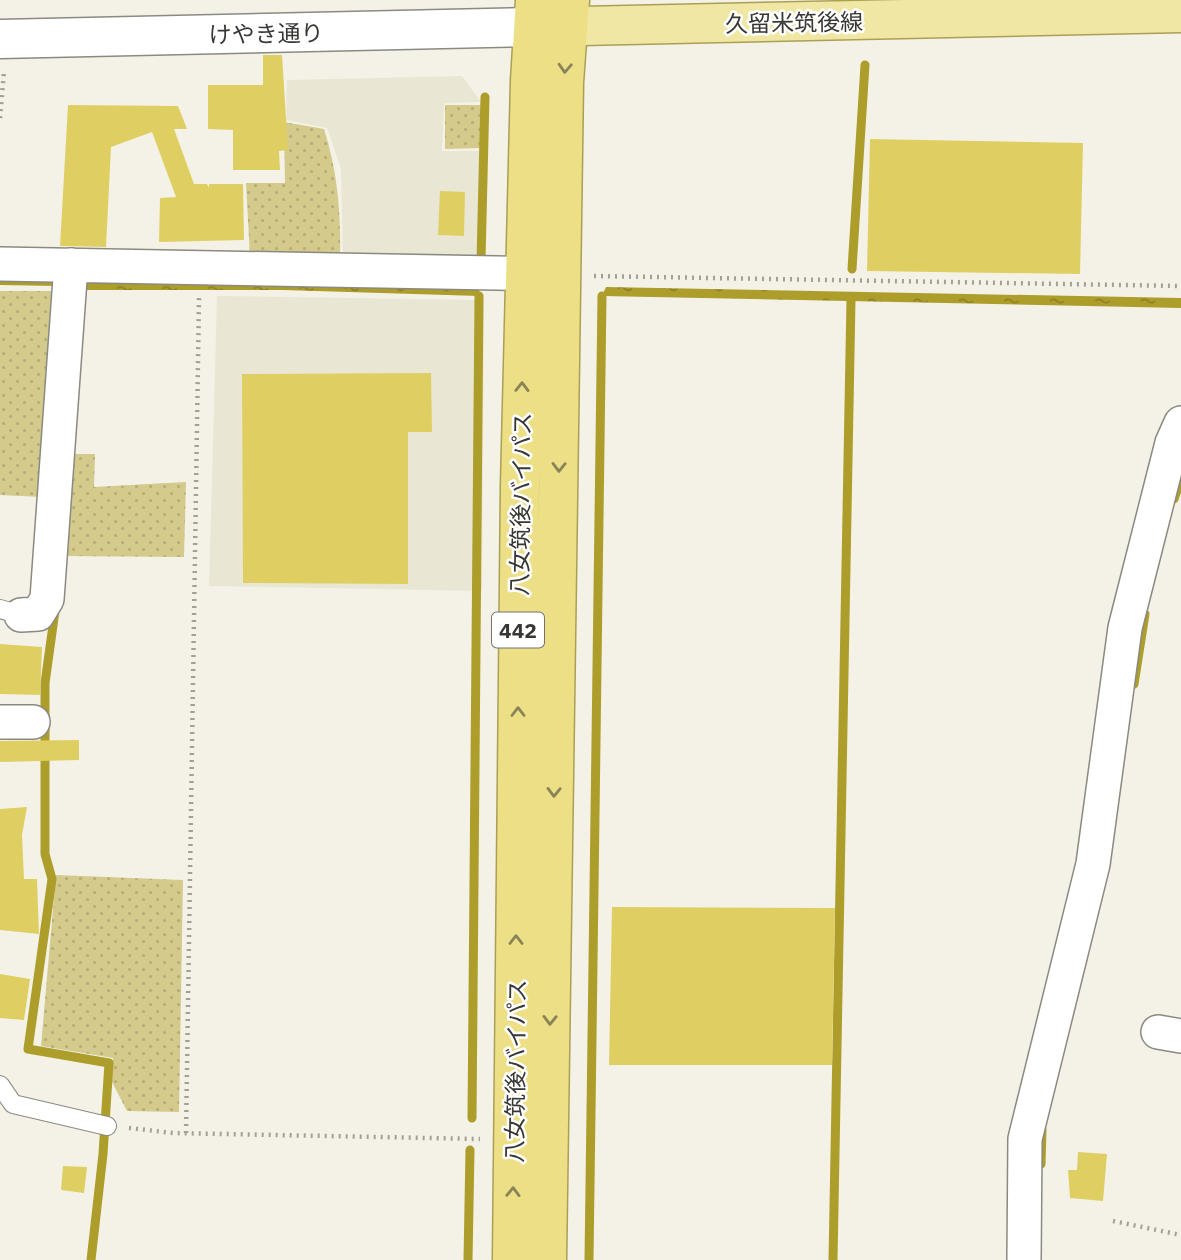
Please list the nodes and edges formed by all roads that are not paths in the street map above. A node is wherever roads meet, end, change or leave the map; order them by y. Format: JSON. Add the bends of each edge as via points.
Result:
{"nodes":[{"id":1,"x":551,"y":13,"type":"edge"},
{"id":2,"x":1181,"y":13,"type":"edge"},
{"id":3,"x":2,"y":56,"type":"edge"},
{"id":4,"x":0,"y":264,"type":"edge"},
{"id":5,"x":525,"y":274,"type":"junction"},
{"id":6,"x":562,"y":275,"type":"junction"},
{"id":7,"x":71,"y":277,"type":"junction"},
{"id":8,"x":1181,"y":423,"type":"edge"},
{"id":9,"x":10,"y":612,"type":"edge"},
{"id":10,"x":0,"y":722,"type":"edge"},
{"id":11,"x":33,"y":722,"type":"dead end"},
{"id":12,"x":0,"y":1085,"type":"edge"},
{"id":13,"x":107,"y":1126,"type":"road end"},
{"id":14,"x":512,"y":1260,"type":"edge"},
{"id":15,"x":547,"y":1260,"type":"edge"},
{"id":16,"x":1024,"y":1260,"type":"edge"}],
"edges":[{"from":1,"to":2,"type":"main road","name":"久留米筑後線"},
{"from":1,"to":3,"type":"street","name":"けやき通り"},
{"from":1,"to":5,"type":"highway","name":"八女筑後バイパス","number":"442"},
{"from":1,"to":6,"type":"highway","name":"八女筑後バイパス","number":"442","one_way":true},
{"from":4,"to":7,"type":"street"},
{"from":5,"to":6,"type":"street"},
{"from":5,"to":7,"type":"street"},
{"from":14,"to":5,"type":"highway","name":"八女筑後バイパス","number":"442","one_way":true},
{"from":6,"to":15,"type":"highway","name":"八女筑後バイパス","number":"442","one_way":true},
{"from":7,"to":9,"type":"street","via":[[47,599],[38,614]]},
{"from":8,"to":16,"type":"street","via":[[1125,628],[1093,864],[1025,1139]]},
{"from":10,"to":11,"type":"street"},
{"from":12,"to":13,"type":"lane","via":[[13,1104]]}]}
